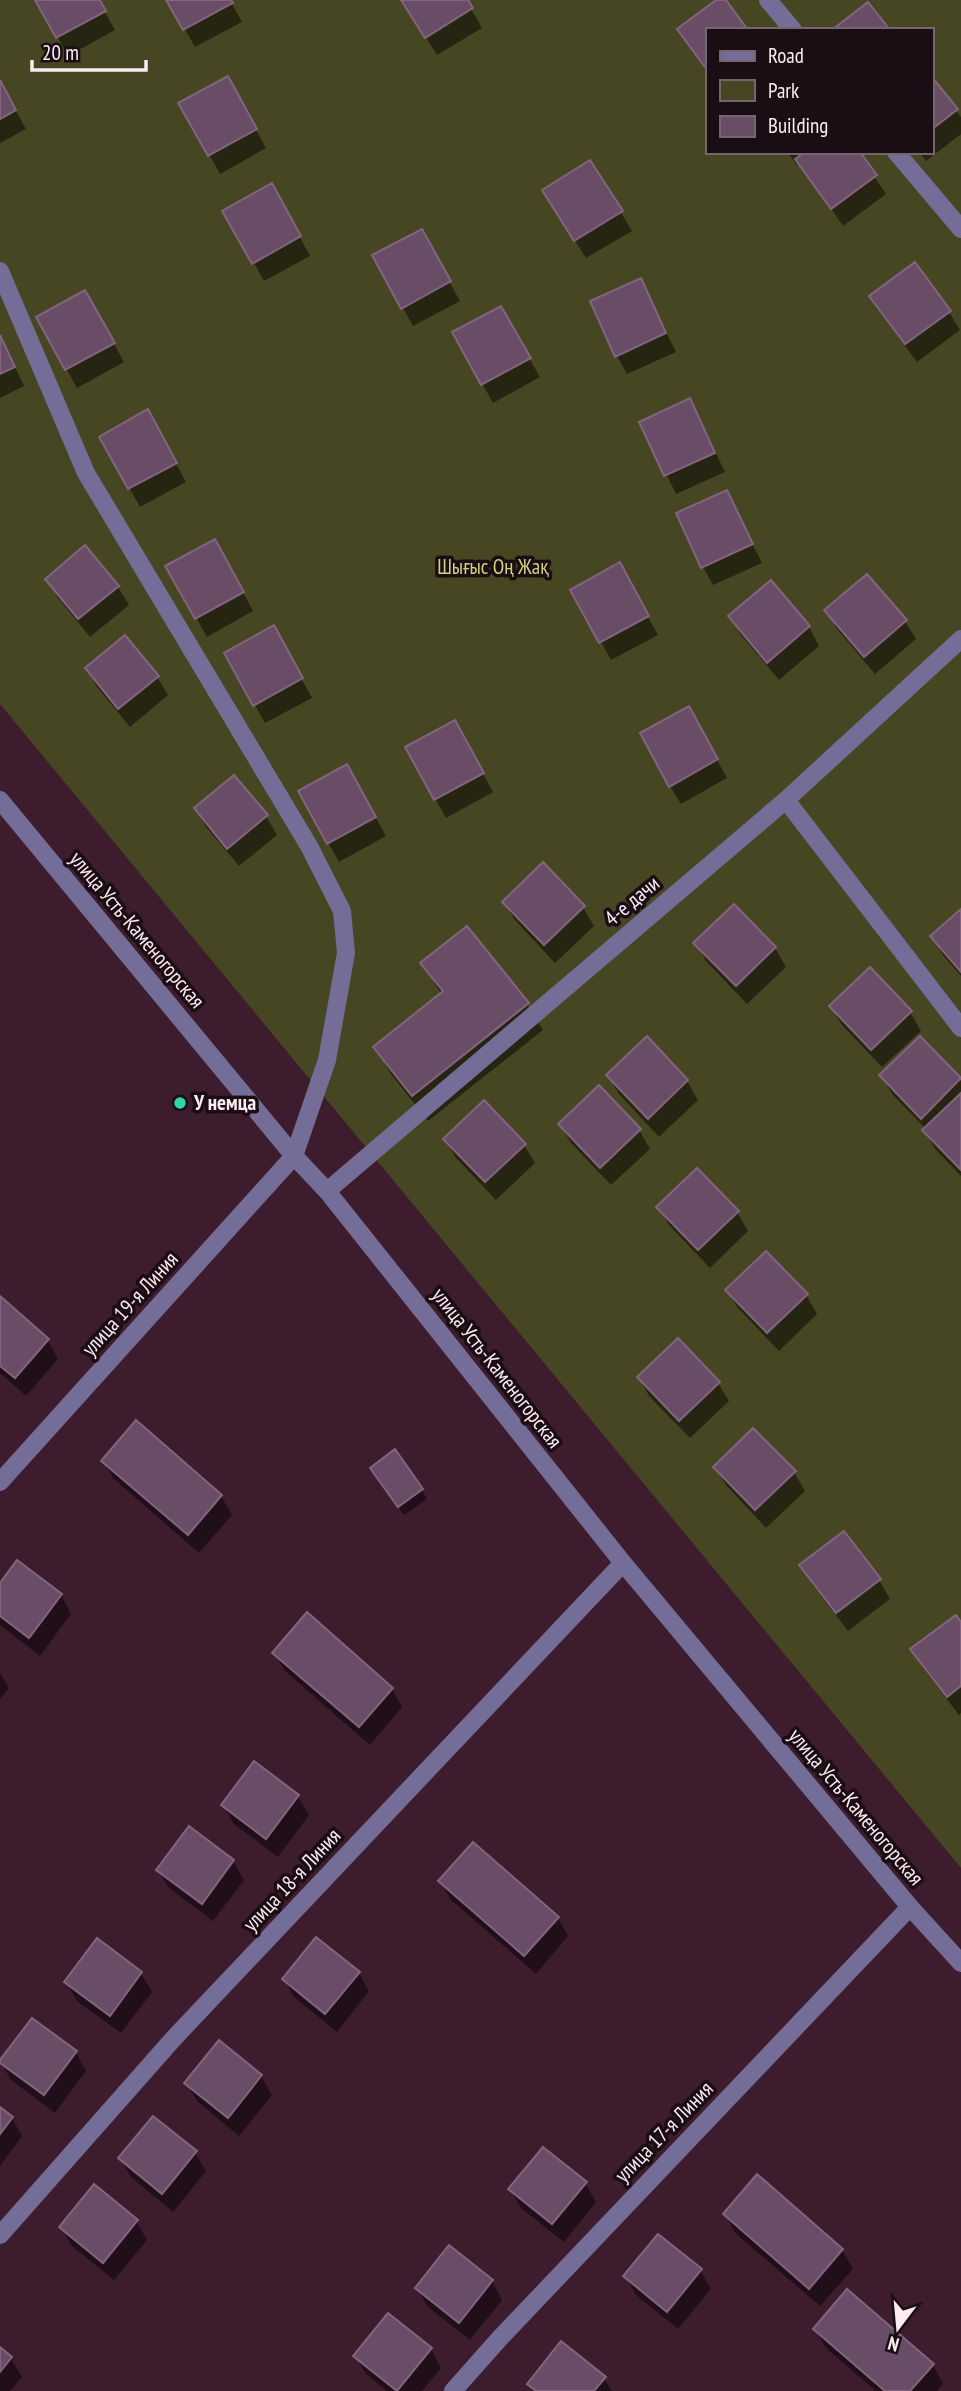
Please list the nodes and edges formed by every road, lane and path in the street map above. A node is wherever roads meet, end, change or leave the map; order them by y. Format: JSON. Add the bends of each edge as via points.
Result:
{"nodes":[{"id":1,"x":768,"y":0,"type":"edge"},
{"id":2,"x":791,"y":28,"type":"edge"},
{"id":3,"x":898,"y":154,"type":"edge"},
{"id":4,"x":961,"y":229,"type":"edge"},
{"id":5,"x":0,"y":271,"type":"edge"},
{"id":6,"x":961,"y":639,"type":"edge"},
{"id":7,"x":0,"y":800,"type":"edge"},
{"id":8,"x":786,"y":800,"type":"junction"},
{"id":9,"x":961,"y":1028,"type":"edge"},
{"id":10,"x":295,"y":1156,"type":"junction"},
{"id":11,"x":327,"y":1191,"type":"junction"},
{"id":12,"x":0,"y":1482,"type":"edge"},
{"id":13,"x":623,"y":1563,"type":"junction"},
{"id":14,"x":910,"y":1906,"type":"junction"},
{"id":15,"x":961,"y":1963,"type":"edge"},
{"id":16,"x":0,"y":2235,"type":"edge"},
{"id":17,"x":453,"y":2391,"type":"edge"}],
"edges":[{"from":1,"to":2,"type":"street"},
{"from":3,"to":4,"type":"street"},
{"from":5,"to":10,"type":"street","via":[[86,473],[275,787],[342,911],[346,953],[327,1060]]},
{"from":6,"to":8,"type":"street","name":"4-е дачи"},
{"from":7,"to":10,"type":"street","name":"улица Усть-Каменогорская"},
{"from":8,"to":9,"type":"street"},
{"from":8,"to":11,"type":"street","name":"4-е дачи"},
{"from":10,"to":11,"type":"street","name":"улица Усть-Каменогорская"},
{"from":10,"to":12,"type":"street","name":"улица 19-я Линия"},
{"from":11,"to":13,"type":"street","name":"улица Усть-Каменогорская"},
{"from":13,"to":14,"type":"street","name":"улица Усть-Каменогорская"},
{"from":13,"to":16,"type":"street","name":"улица 18-я Линия","via":[[174,2038]]},
{"from":14,"to":15,"type":"street","name":"улица Усть-Каменогорская"},
{"from":14,"to":17,"type":"street","name":"улица 17-я Линия"}]}
